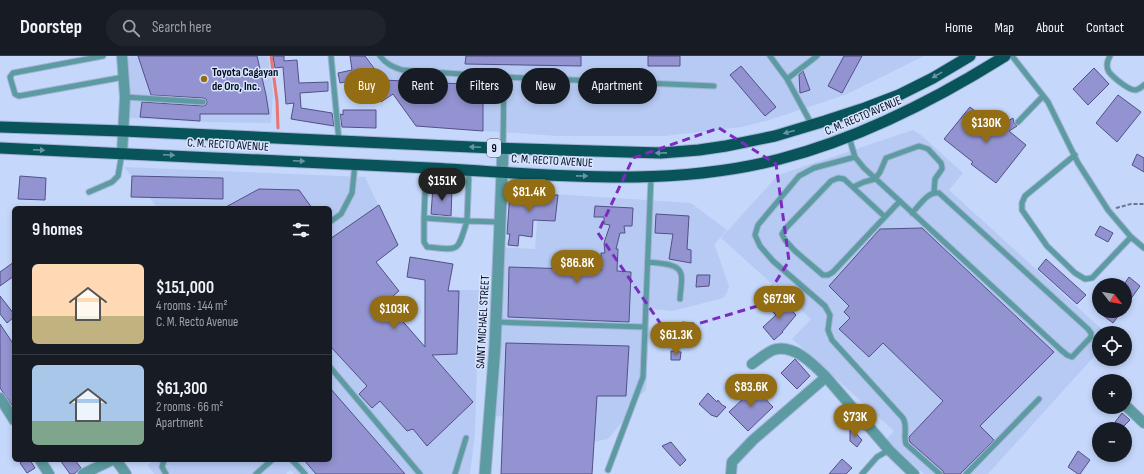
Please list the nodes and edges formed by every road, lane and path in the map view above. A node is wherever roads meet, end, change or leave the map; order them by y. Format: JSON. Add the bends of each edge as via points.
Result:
{"nodes":[{"id":1,"x":103,"y":56,"type":"edge"},
{"id":2,"x":122,"y":56,"type":"edge"},
{"id":3,"x":331,"y":56,"type":"edge"},
{"id":4,"x":380,"y":56,"type":"edge"},
{"id":5,"x":770,"y":56,"type":"edge"},
{"id":6,"x":817,"y":56,"type":"edge"},
{"id":7,"x":970,"y":56,"type":"edge"},
{"id":8,"x":1005,"y":56,"type":"edge"},
{"id":9,"x":1012,"y":56,"type":"edge"},
{"id":10,"x":1110,"y":56,"type":"edge"},
{"id":11,"x":456,"y":74,"type":"edge"},
{"id":12,"x":124,"y":77,"type":"junction"},
{"id":13,"x":513,"y":77,"type":"edge"},
{"id":14,"x":787,"y":79,"type":"junction"},
{"id":15,"x":1144,"y":85,"type":"edge"},
{"id":16,"x":714,"y":86,"type":"dead end"},
{"id":17,"x":1043,"y":96,"type":"junction"},
{"id":18,"x":125,"y":97,"type":"junction"},
{"id":19,"x":203,"y":102,"type":"dead end"},
{"id":20,"x":504,"y":104,"type":"edge"},
{"id":21,"x":1018,"y":122,"type":"dead end"},
{"id":22,"x":812,"y":125,"type":"junction"},
{"id":23,"x":0,"y":127,"type":"edge"},
{"id":24,"x":124,"y":131,"type":"junction"},
{"id":25,"x":849,"y":137,"type":"junction"},
{"id":26,"x":339,"y":141,"type":"junction"},
{"id":27,"x":0,"y":148,"type":"edge"},
{"id":28,"x":504,"y":148,"type":"junction"},
{"id":29,"x":122,"y":153,"type":"junction"},
{"id":30,"x":1075,"y":155,"type":"junction"},
{"id":31,"x":855,"y":157,"type":"junction"},
{"id":32,"x":355,"y":164,"type":"junction"},
{"id":33,"x":426,"y":168,"type":"junction"},
{"id":34,"x":469,"y":170,"type":"junction"},
{"id":35,"x":502,"y":172,"type":"junction"},
{"id":36,"x":651,"y":177,"type":"junction"},
{"id":37,"x":874,"y":179,"type":"junction"},
{"id":38,"x":854,"y":187,"type":"junction"},
{"id":39,"x":89,"y":192,"type":"dead end"},
{"id":40,"x":934,"y":192,"type":"junction"},
{"id":41,"x":900,"y":201,"type":"junction"},
{"id":42,"x":1144,"y":204,"type":"edge"},
{"id":43,"x":1108,"y":210,"type":"junction"},
{"id":44,"x":912,"y":213,"type":"junction"},
{"id":45,"x":885,"y":216,"type":"junction"},
{"id":46,"x":424,"y":218,"type":"junction"},
{"id":47,"x":332,"y":221,"type":"edge"},
{"id":48,"x":468,"y":221,"type":"junction"},
{"id":49,"x":501,"y":222,"type":"junction"},
{"id":50,"x":1131,"y":237,"type":"junction"},
{"id":51,"x":1144,"y":248,"type":"edge"},
{"id":52,"x":648,"y":262,"type":"junction"},
{"id":53,"x":680,"y":299,"type":"dead end"},
{"id":54,"x":496,"y":322,"type":"junction"},
{"id":55,"x":645,"y":327,"type":"junction"},
{"id":56,"x":752,"y":364,"type":"dead end"},
{"id":57,"x":332,"y":369,"type":"edge"},
{"id":58,"x":826,"y":377,"type":"junction"},
{"id":59,"x":0,"y":398,"type":"edge"},
{"id":60,"x":1039,"y":399,"type":"dead end"},
{"id":61,"x":1132,"y":412,"type":"edge"},
{"id":62,"x":12,"y":417,"type":"edge"},
{"id":63,"x":1144,"y":423,"type":"edge"},
{"id":64,"x":466,"y":438,"type":"dead end"},
{"id":65,"x":889,"y":450,"type":"junction"},
{"id":66,"x":41,"y":462,"type":"edge"},
{"id":67,"x":108,"y":462,"type":"edge"},
{"id":68,"x":117,"y":462,"type":"edge"},
{"id":69,"x":163,"y":462,"type":"edge"},
{"id":70,"x":270,"y":462,"type":"edge"},
{"id":71,"x":294,"y":462,"type":"edge"},
{"id":72,"x":608,"y":470,"type":"dead end"},
{"id":73,"x":49,"y":474,"type":"edge"},
{"id":74,"x":83,"y":474,"type":"edge"},
{"id":75,"x":126,"y":474,"type":"edge"},
{"id":76,"x":166,"y":474,"type":"edge"},
{"id":77,"x":256,"y":474,"type":"edge"},
{"id":78,"x":305,"y":474,"type":"edge"},
{"id":79,"x":420,"y":474,"type":"edge"},
{"id":80,"x":455,"y":474,"type":"edge"},
{"id":81,"x":485,"y":474,"type":"edge"},
{"id":82,"x":731,"y":474,"type":"edge"},
{"id":83,"x":862,"y":474,"type":"edge"},
{"id":84,"x":914,"y":474,"type":"edge"},
{"id":85,"x":940,"y":474,"type":"edge"},
{"id":86,"x":966,"y":474,"type":"edge"}],
"edges":[{"from":1,"to":12,"type":"lane","via":[[12,73],[10,76],[15,94],[19,96]]},
{"from":2,"to":12,"type":"street"},
{"from":3,"to":26,"type":"lane"},
{"from":4,"to":11,"type":"lane","via":[[392,67],[402,70]]},
{"from":5,"to":14,"type":"lane"},
{"from":6,"to":14,"type":"lane"},
{"from":7,"to":22,"type":"highway","name":"C. M. RECTO AVENUE","number":"9","one_way":true,"via":[[899,94]]},
{"from":8,"to":25,"type":"highway","name":"C. M. RECTO AVENUE","number":"9","via":[[908,111]]},
{"from":9,"to":17,"type":"lane"},
{"from":10,"to":15,"type":"lane","via":[[1108,71],[1128,89],[1135,90]]},
{"from":12,"to":18,"type":"street"},
{"from":13,"to":16,"type":"lane"},
{"from":14,"to":22,"type":"lane"},
{"from":17,"to":21,"type":"lane"},
{"from":17,"to":30,"type":"lane"},
{"from":18,"to":19,"type":"lane"},
{"from":18,"to":24,"type":"street"},
{"from":20,"to":28,"type":"lane"},
{"from":22,"to":28,"type":"highway","name":"C. M. RECTO AVENUE","number":"9","one_way":true,"via":[[750,142],[661,153]]},
{"from":23,"to":24,"type":"highway","name":"C. M. RECTO AVENUE","number":"9"},
{"from":24,"to":26,"type":"highway","name":"C. M. RECTO AVENUE","number":"9"},
{"from":24,"to":29,"type":"street"},
{"from":25,"to":31,"type":"lane"},
{"from":25,"to":36,"type":"highway","name":"C. M. RECTO AVENUE","number":"9","via":[[780,160],[708,173]]},
{"from":28,"to":26,"type":"highway","name":"C. M. RECTO AVENUE","number":"9","one_way":true},
{"from":27,"to":29,"type":"highway","name":"C. M. RECTO AVENUE","number":"9","one_way":true},
{"from":28,"to":35,"type":"street","name":"SAINT MICHAEL STREET"},
{"from":29,"to":32,"type":"highway","name":"C. M. RECTO AVENUE","number":"9","one_way":true},
{"from":29,"to":39,"type":"lane","via":[[118,176],[112,182]]},
{"from":30,"to":43,"type":"lane"},
{"from":30,"to":50,"type":"lane","via":[[1026,196],[1022,210],[1047,246],[1075,274],[1085,279],[1092,278]]},
{"from":31,"to":37,"type":"lane"},
{"from":31,"to":85,"type":"lane","via":[[814,168],[799,176],[758,225],[755,235],[760,246],[773,261],[825,306],[830,315],[828,330],[832,340],[903,418],[906,426],[906,444]]},
{"from":32,"to":33,"type":"highway","name":"C. M. RECTO AVENUE","number":"9"},
{"from":32,"to":47,"type":"lane","via":[[352,193],[341,214]]},
{"from":33,"to":34,"type":"highway","name":"C. M. RECTO AVENUE","number":"9"},
{"from":33,"to":46,"type":"lane"},
{"from":34,"to":35,"type":"highway","name":"C. M. RECTO AVENUE","number":"9"},
{"from":34,"to":48,"type":"lane"},
{"from":35,"to":36,"type":"highway","name":"C. M. RECTO AVENUE","number":"9","one_way":true},
{"from":35,"to":49,"type":"street","name":"SAINT MICHAEL STREET"},
{"from":36,"to":52,"type":"lane"},
{"from":37,"to":38,"type":"lane"},
{"from":37,"to":40,"type":"lane","via":[[886,158],[922,146],[941,163],[941,171],[935,179]]},
{"from":37,"to":41,"type":"lane"},
{"from":38,"to":45,"type":"lane"},
{"from":38,"to":45,"type":"lane","via":[[844,179],[831,181],[786,228],[782,234],[785,240],[804,260],[822,275],[828,275]]},
{"from":40,"to":44,"type":"lane"},
{"from":40,"to":44,"type":"lane","via":[[956,207],[1088,329],[1091,337],[1076,353],[1072,356],[1067,355],[1061,350]]},
{"from":41,"to":44,"type":"lane"},
{"from":41,"to":45,"type":"lane"},
{"from":42,"to":43,"type":"path","via":[[1131,204]]},
{"from":43,"to":50,"type":"lane"},
{"from":46,"to":48,"type":"lane"},
{"from":46,"to":48,"type":"lane","via":[[424,242],[427,247],[451,249],[460,243]]},
{"from":48,"to":49,"type":"lane"},
{"from":49,"to":54,"type":"street","name":"SAINT MICHAEL STREET"},
{"from":50,"to":51,"type":"lane"},
{"from":52,"to":53,"type":"lane","via":[[672,265],[678,269],[681,274]]},
{"from":52,"to":55,"type":"lane"},
{"from":54,"to":55,"type":"lane"},
{"from":54,"to":81,"type":"street","name":"SAINT MICHAEL STREET"},
{"from":55,"to":72,"type":"lane","via":[[643,377]]},
{"from":56,"to":58,"type":"street","via":[[773,350],[785,349],[802,357]]},
{"from":57,"to":79,"type":"lane"},
{"from":58,"to":65,"type":"street"},
{"from":58,"to":82,"type":"street","via":[[753,440],[732,462]]},
{"from":59,"to":62,"type":"street"},
{"from":60,"to":86,"type":"lane"},
{"from":61,"to":63,"type":"street"},
{"from":64,"to":80,"type":"lane"},
{"from":65,"to":83,"type":"lane","via":[[877,457]]},
{"from":65,"to":84,"type":"street"},
{"from":66,"to":73,"type":"street"},
{"from":67,"to":74,"type":"street"},
{"from":68,"to":75,"type":"street"},
{"from":69,"to":76,"type":"lane","via":[[162,467]]},
{"from":70,"to":77,"type":"lane"},
{"from":71,"to":78,"type":"lane"}]}
